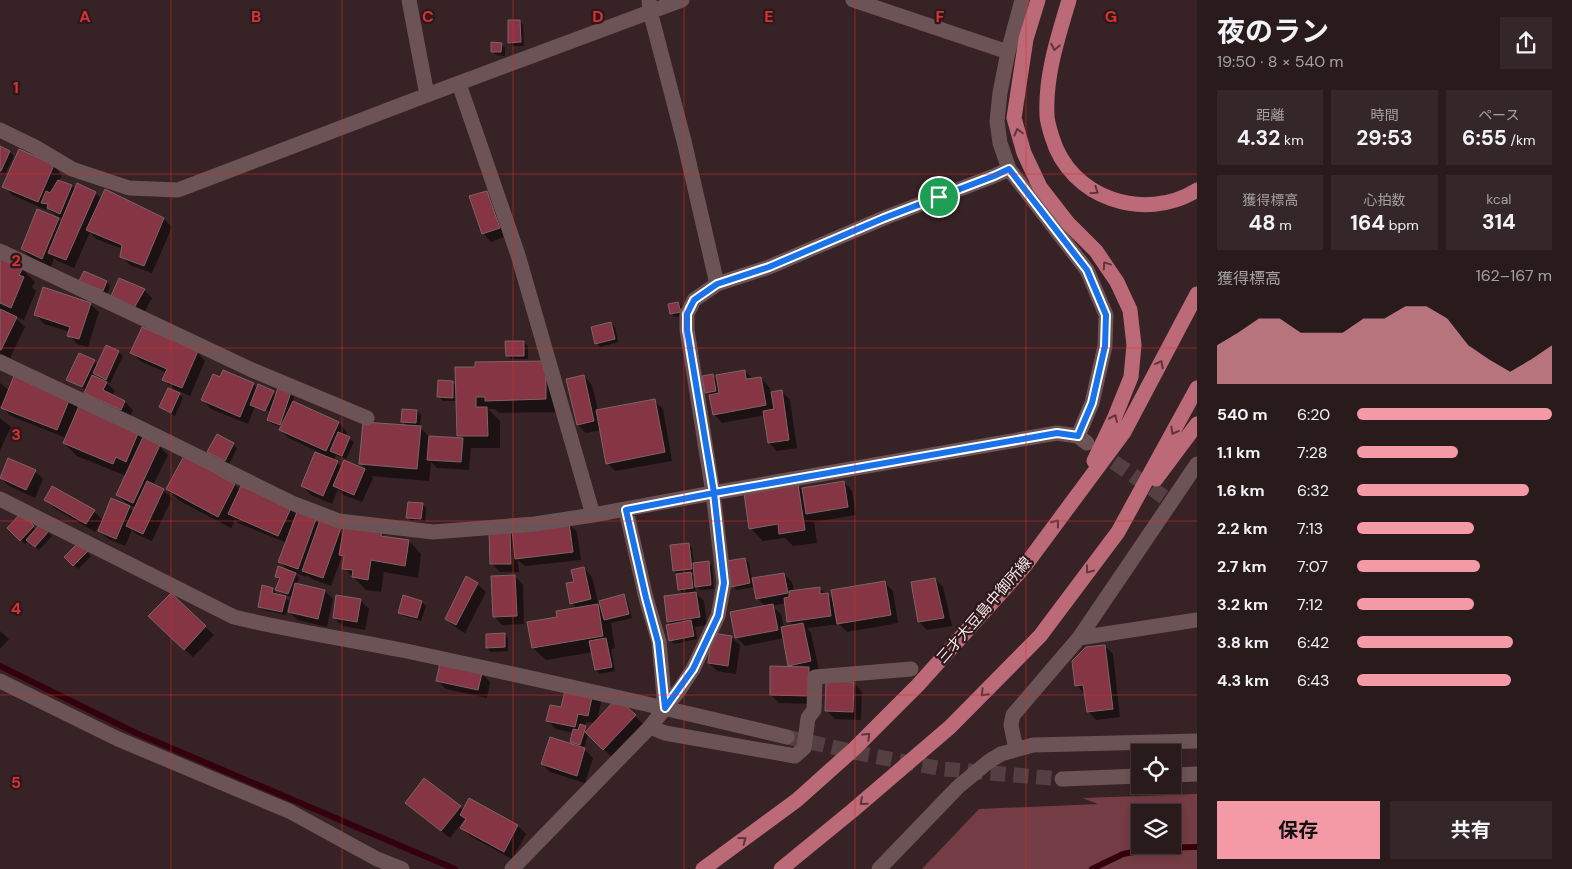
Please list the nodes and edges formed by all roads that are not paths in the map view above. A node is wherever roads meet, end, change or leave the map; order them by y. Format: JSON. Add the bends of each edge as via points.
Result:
{"nodes":[{"id":1,"x":409,"y":0,"type":"edge"},
{"id":2,"x":682,"y":0,"type":"edge"},
{"id":3,"x":853,"y":0,"type":"edge"},
{"id":4,"x":1022,"y":0,"type":"edge"},
{"id":5,"x":1038,"y":0,"type":"edge"},
{"id":6,"x":1069,"y":0,"type":"edge"},
{"id":7,"x":649,"y":6,"type":"edge"},
{"id":8,"x":1008,"y":52,"type":"junction"},
{"id":9,"x":459,"y":84,"type":"junction"},
{"id":10,"x":427,"y":94,"type":"junction"},
{"id":11,"x":0,"y":130,"type":"edge"},
{"id":12,"x":1009,"y":169,"type":"junction"},
{"id":13,"x":1197,"y":190,"type":"edge"},
{"id":14,"x":0,"y":251,"type":"edge"},
{"id":15,"x":717,"y":284,"type":"junction"},
{"id":16,"x":1197,"y":294,"type":"edge"},
{"id":17,"x":0,"y":362,"type":"edge"},
{"id":18,"x":1197,"y":388,"type":"edge"},
{"id":19,"x":367,"y":418,"type":"dead end"},
{"id":20,"x":1197,"y":424,"type":"edge"},
{"id":21,"x":1197,"y":464,"type":"edge"},
{"id":22,"x":714,"y":493,"type":"junction"},
{"id":23,"x":1078,"y":494,"type":"junction"},
{"id":24,"x":0,"y":500,"type":"edge"},
{"id":25,"x":626,"y":510,"type":"junction"},
{"id":26,"x":594,"y":515,"type":"junction"},
{"id":27,"x":1118,"y":532,"type":"junction"},
{"id":28,"x":1197,"y":620,"type":"edge"},
{"id":29,"x":1079,"y":638,"type":"junction"},
{"id":30,"x":911,"y":669,"type":"dead end"},
{"id":31,"x":0,"y":681,"type":"edge"},
{"id":32,"x":665,"y":708,"type":"junction"},
{"id":33,"x":650,"y":727,"type":"junction"},
{"id":34,"x":787,"y":737,"type":"tunnel mouth"},
{"id":35,"x":1197,"y":740,"type":"edge"},
{"id":36,"x":1016,"y":749,"type":"junction"},
{"id":37,"x":1197,"y":774,"type":"edge"},
{"id":38,"x":1181,"y":775,"type":"edge"},
{"id":39,"x":1131,"y":776,"type":"edge"},
{"id":40,"x":1062,"y":779,"type":"tunnel mouth"},
{"id":41,"x":402,"y":869,"type":"edge"},
{"id":42,"x":512,"y":869,"type":"edge"},
{"id":43,"x":704,"y":869,"type":"edge"},
{"id":44,"x":781,"y":869,"type":"edge"},
{"id":45,"x":879,"y":869,"type":"edge"}],
"edges":[{"from":1,"to":10,"type":"street"},
{"from":2,"to":7,"type":"street"},
{"from":3,"to":8,"type":"street"},
{"from":4,"to":8,"type":"street"},
{"from":23,"to":5,"type":"main road","one_way":true,"via":[[1131,377],[1134,345],[1130,310],[1117,282],[1096,251],[1068,223],[1040,187],[1024,153],[1014,118],[1026,39]]},
{"from":6,"to":13,"type":"main road","one_way":true,"via":[[1056,42],[1048,86],[1046,117],[1057,153],[1079,180],[1103,197],[1143,205],[1185,198]]},
{"from":7,"to":9,"type":"street"},
{"from":7,"to":15,"type":"street"},
{"from":8,"to":12,"type":"street","via":[[997,121]]},
{"from":9,"to":10,"type":"street"},
{"from":9,"to":26,"type":"street","via":[[518,255]]},
{"from":10,"to":11,"type":"street","via":[[178,190],[129,188],[72,170]]},
{"from":12,"to":15,"type":"street","via":[[769,267]]},
{"from":12,"to":22,"type":"street","via":[[1087,270],[1106,315],[1105,346],[1082,439],[1057,433]]},
{"from":14,"to":19,"type":"street","via":[[252,370]]},
{"from":15,"to":22,"type":"street","via":[[694,300],[687,314]]},
{"from":23,"to":16,"type":"main road","name":"三才大豆島中御所線","one_way":true,"via":[[1124,432]]},
{"from":17,"to":26,"type":"street","via":[[292,503],[338,520],[433,532],[535,524]]},
{"from":18,"to":27,"type":"main road","one_way":true},
{"from":20,"to":27,"type":"main road"},
{"from":21,"to":29,"type":"street","via":[[1168,499]]},
{"from":22,"to":25,"type":"street"},
{"from":22,"to":32,"type":"street","via":[[724,583],[718,616],[693,669]]},
{"from":43,"to":23,"type":"main road","name":"三才大豆島中御所線","one_way":true,"via":[[797,800],[912,692],[1024,567]]},
{"from":24,"to":32,"type":"street","via":[[234,617]]},
{"from":25,"to":26,"type":"street"},
{"from":25,"to":32,"type":"street","via":[[658,642]]},
{"from":27,"to":44,"type":"main road","one_way":true,"via":[[1040,636],[950,728]]},
{"from":28,"to":29,"type":"street"},
{"from":29,"to":36,"type":"street","via":[[1013,715],[1011,725]]},
{"from":30,"to":33,"type":"street","via":[[815,677],[814,710],[808,718],[804,748],[795,756],[665,733]]},
{"from":31,"to":41,"type":"street","via":[[118,739],[289,811],[377,859]]},
{"from":32,"to":33,"type":"street"},
{"from":32,"to":34,"type":"street"},
{"from":33,"to":42,"type":"street"},
{"from":35,"to":36,"type":"street","via":[[1033,745]]},
{"from":36,"to":45,"type":"street","via":[[988,762],[958,787]]},
{"from":37,"to":38,"type":"street"},
{"from":39,"to":40,"type":"street"}]}
